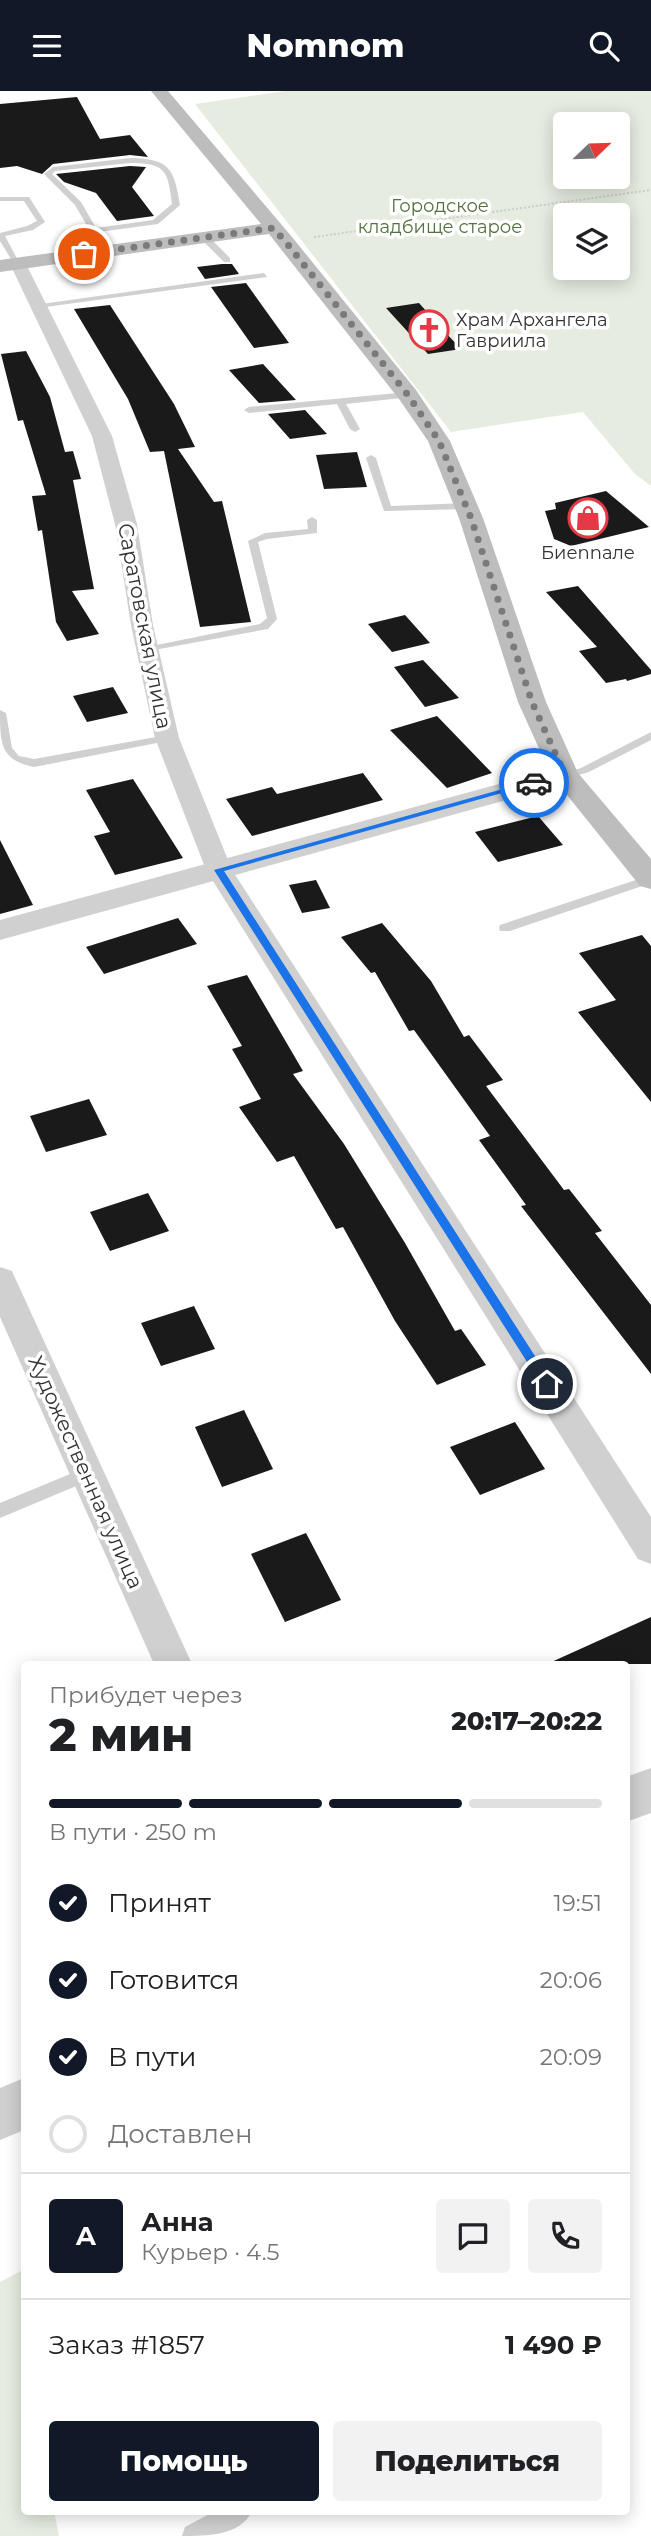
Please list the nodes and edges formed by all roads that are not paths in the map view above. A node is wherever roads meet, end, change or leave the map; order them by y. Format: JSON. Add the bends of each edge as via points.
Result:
{"nodes":[{"id":1,"x":159,"y":91,"type":"edge"},
{"id":2,"x":0,"y":199,"type":"edge"},
{"id":3,"x":93,"y":231,"type":"junction"},
{"id":4,"x":279,"y":234,"type":"junction"},
{"id":5,"x":0,"y":235,"type":"edge"},
{"id":6,"x":205,"y":238,"type":"junction"},
{"id":7,"x":106,"y":251,"type":"junction"},
{"id":8,"x":227,"y":260,"type":"dead end"},
{"id":9,"x":9,"y":265,"type":"edge"},
{"id":10,"x":264,"y":275,"type":"dead end"},
{"id":11,"x":38,"y":306,"type":"junction"},
{"id":12,"x":408,"y":395,"type":"junction"},
{"id":13,"x":341,"y":403,"type":"junction"},
{"id":14,"x":249,"y":410,"type":"dead end"},
{"id":15,"x":355,"y":429,"type":"dead end"},
{"id":16,"x":371,"y":459,"type":"dead end"},
{"id":17,"x":467,"y":506,"type":"junction"},
{"id":18,"x":313,"y":520,"type":"dead end"},
{"id":19,"x":147,"y":650,"type":"junction"},
{"id":20,"x":0,"y":713,"type":"edge"},
{"id":21,"x":651,"y":735,"type":"edge"},
{"id":22,"x":167,"y":738,"type":"junction"},
{"id":23,"x":565,"y":775,"type":"junction"},
{"id":24,"x":219,"y":870,"type":"junction"},
{"id":25,"x":651,"y":879,"type":"edge"},
{"id":26,"x":505,"y":928,"type":"dead end"},
{"id":27,"x":0,"y":930,"type":"edge"},
{"id":28,"x":0,"y":1280,"type":"edge"},
{"id":29,"x":87,"y":1474,"type":"junction"},
{"id":30,"x":0,"y":1511,"type":"edge"},
{"id":31,"x":651,"y":1548,"type":"edge"},
{"id":32,"x":172,"y":1661,"type":"edge"},
{"id":33,"x":651,"y":1790,"type":"edge"},
{"id":34,"x":630,"y":1798,"type":"edge"},
{"id":35,"x":21,"y":2104,"type":"edge"},
{"id":36,"x":0,"y":2115,"type":"edge"},
{"id":37,"x":233,"y":2515,"type":"edge"},
{"id":38,"x":194,"y":2536,"type":"edge"}],
"edges":[{"from":1,"to":4,"type":"main road"},
{"from":2,"to":5,"type":"lane","via":[[26,199],[41,222]]},
{"from":3,"to":3,"type":"lane","via":[[78,204],[48,174],[53,169],[142,160],[167,169],[176,205],[155,222]]},
{"from":3,"to":7,"type":"lane"},
{"from":4,"to":6,"type":"main road"},
{"from":4,"to":12,"type":"main road"},
{"from":5,"to":9,"type":"lane"},
{"from":6,"to":7,"type":"main road"},
{"from":6,"to":8,"type":"lane"},
{"from":7,"to":9,"type":"main road"},
{"from":9,"to":11,"type":"street","name":"Саратовская улица"},
{"from":10,"to":11,"type":"lane"},
{"from":11,"to":19,"type":"street","name":"Саратовская улица","via":[[102,436],[126,524]]},
{"from":12,"to":13,"type":"lane"},
{"from":12,"to":17,"type":"main road","via":[[439,441]]},
{"from":13,"to":14,"type":"lane"},
{"from":13,"to":15,"type":"lane"},
{"from":16,"to":17,"type":"lane","via":[[387,509]]},
{"from":17,"to":23,"type":"main road","via":[[532,702]]},
{"from":18,"to":19,"type":"lane","via":[[313,531],[253,541],[272,619],[264,627]]},
{"from":19,"to":22,"type":"street","name":"Саратовская улица"},
{"from":20,"to":22,"type":"lane","via":[[8,753],[17,761],[34,763]]},
{"from":21,"to":23,"type":"lane","via":[[597,765]]},
{"from":22,"to":24,"type":"street","name":"Саратовская улица"},
{"from":23,"to":24,"type":"street"},
{"from":23,"to":25,"type":"main road"},
{"from":24,"to":27,"type":"street"},
{"from":24,"to":31,"type":"street","name":"Саратовская улица"},
{"from":25,"to":26,"type":"lane"},
{"from":28,"to":29,"type":"street","name":"Художественная улица"},
{"from":29,"to":30,"type":"lane"},
{"from":29,"to":32,"type":"street","name":"Художественная улица"},
{"from":33,"to":34,"type":"street"},
{"from":35,"to":36,"type":"street"},
{"from":37,"to":38,"type":"lane"}]}
